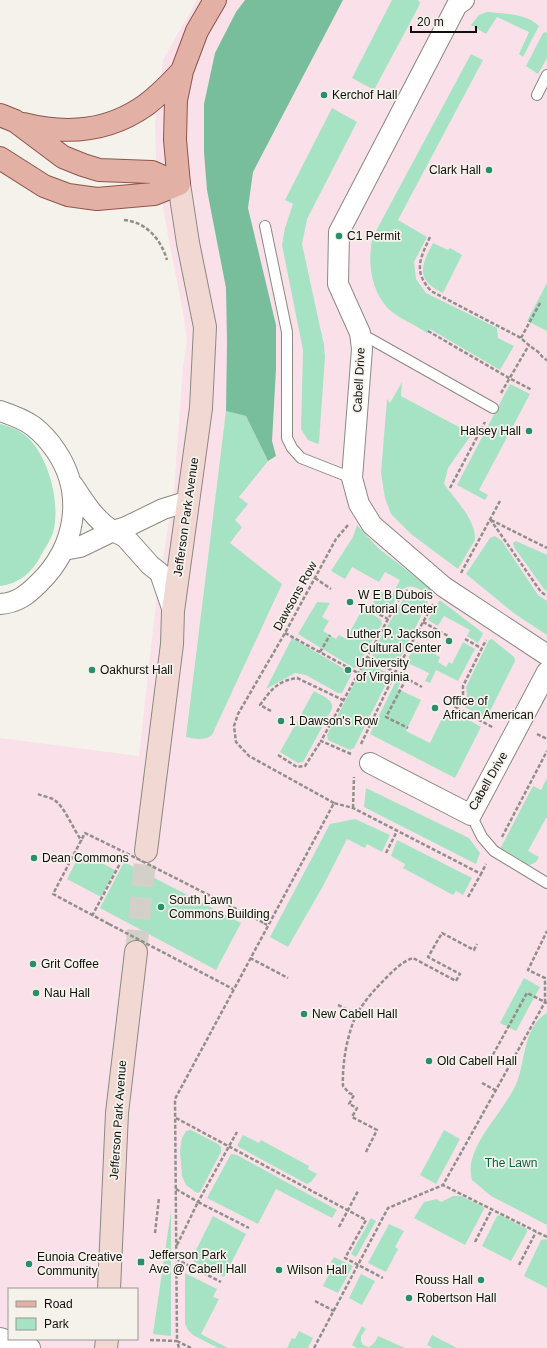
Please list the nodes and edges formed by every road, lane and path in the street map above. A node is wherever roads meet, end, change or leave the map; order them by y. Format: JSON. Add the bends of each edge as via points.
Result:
{"nodes":[{"id":1,"x":215,"y":0,"type":"edge"},
{"id":2,"x":464,"y":0,"type":"edge"},
{"id":3,"x":182,"y":71,"type":"junction"},
{"id":4,"x":547,"y":75,"type":"edge"},
{"id":5,"x":537,"y":95,"type":"dead end"},
{"id":6,"x":7,"y":118,"type":"edge"},
{"id":7,"x":0,"y":158,"type":"edge"},
{"id":8,"x":179,"y":184,"type":"junction"},
{"id":9,"x":123,"y":220,"type":"dead end"},
{"id":10,"x":265,"y":226,"type":"dead end"},
{"id":11,"x":430,"y":237,"type":"dead end"},
{"id":12,"x":169,"y":267,"type":"dead end"},
{"id":13,"x":540,"y":303,"type":"dead end"},
{"id":14,"x":428,"y":331,"type":"dead end"},
{"id":15,"x":360,"y":333,"type":"junction"},
{"id":16,"x":521,"y":338,"type":"junction"},
{"id":17,"x":529,"y":345,"type":"junction"},
{"id":18,"x":547,"y":360,"type":"edge"},
{"id":19,"x":509,"y":378,"type":"junction"},
{"id":20,"x":532,"y":390,"type":"dead end"},
{"id":21,"x":493,"y":408,"type":"junction"},
{"id":22,"x":0,"y":411,"type":"edge"},
{"id":23,"x":352,"y":478,"type":"junction"},
{"id":24,"x":70,"y":481,"type":"junction"},
{"id":25,"x":450,"y":488,"type":"dead end"},
{"id":26,"x":189,"y":501,"type":"junction"},
{"id":27,"x":500,"y":501,"type":"dead end"},
{"id":28,"x":490,"y":519,"type":"junction"},
{"id":29,"x":351,"y":521,"type":"dead end"},
{"id":30,"x":113,"y":531,"type":"junction"},
{"id":31,"x":547,"y":548,"type":"edge"},
{"id":32,"x":64,"y":550,"type":"junction"},
{"id":33,"x":315,"y":578,"type":"junction"},
{"id":34,"x":452,"y":581,"type":"junction"},
{"id":35,"x":331,"y":589,"type":"dead end"},
{"id":36,"x":417,"y":591,"type":"dead end"},
{"id":37,"x":547,"y":596,"type":"edge"},
{"id":38,"x":0,"y":604,"type":"edge"},
{"id":39,"x":369,"y":609,"type":"dead end"},
{"id":40,"x":173,"y":611,"type":"junction"},
{"id":41,"x":388,"y":619,"type":"junction"},
{"id":42,"x":423,"y":622,"type":"junction"},
{"id":43,"x":497,"y":622,"type":"junction"},
{"id":44,"x":285,"y":633,"type":"junction"},
{"id":45,"x":330,"y":635,"type":"dead end"},
{"id":46,"x":448,"y":636,"type":"dead end"},
{"id":47,"x":465,"y":639,"type":"dead end"},
{"id":48,"x":482,"y":648,"type":"junction"},
{"id":49,"x":320,"y":652,"type":"junction"},
{"id":50,"x":547,"y":655,"type":"edge"},
{"id":51,"x":367,"y":657,"type":"junction"},
{"id":52,"x":547,"y":672,"type":"edge"},
{"id":53,"x":358,"y":673,"type":"junction"},
{"id":54,"x":394,"y":673,"type":"junction"},
{"id":55,"x":406,"y":678,"type":"junction"},
{"id":56,"x":422,"y":687,"type":"dead end"},
{"id":57,"x":343,"y":700,"type":"junction"},
{"id":58,"x":271,"y":711,"type":"dead end"},
{"id":59,"x":408,"y":728,"type":"dead end"},
{"id":60,"x":512,"y":738,"type":"junction"},
{"id":61,"x":321,"y":741,"type":"junction"},
{"id":62,"x":547,"y":751,"type":"edge"},
{"id":63,"x":278,"y":755,"type":"dead end"},
{"id":64,"x":362,"y":759,"type":"junction"},
{"id":65,"x":38,"y":794,"type":"dead end"},
{"id":66,"x":334,"y":803,"type":"junction"},
{"id":67,"x":352,"y":808,"type":"junction"},
{"id":68,"x":471,"y":815,"type":"junction"},
{"id":69,"x":397,"y":831,"type":"junction"},
{"id":70,"x":82,"y":841,"type":"junction"},
{"id":71,"x":494,"y":851,"type":"junction"},
{"id":72,"x":136,"y":852,"type":"junction"},
{"id":73,"x":386,"y":854,"type":"dead end"},
{"id":74,"x":481,"y":874,"type":"junction"},
{"id":75,"x":547,"y":883,"type":"edge"},
{"id":76,"x":468,"y":897,"type":"dead end"},
{"id":77,"x":92,"y":916,"type":"junction"},
{"id":78,"x":267,"y":925,"type":"junction"},
{"id":79,"x":547,"y":931,"type":"edge"},
{"id":80,"x":477,"y":944,"type":"dead end"},
{"id":81,"x":136,"y":952,"type":"tunnel mouth"},
{"id":82,"x":250,"y":958,"type":"junction"},
{"id":83,"x":288,"y":978,"type":"dead end"},
{"id":84,"x":546,"y":978,"type":"edge"},
{"id":85,"x":233,"y":989,"type":"junction"},
{"id":86,"x":546,"y":1002,"type":"edge"},
{"id":87,"x":338,"y":1005,"type":"dead end"},
{"id":88,"x":357,"y":1014,"type":"junction"},
{"id":89,"x":490,"y":1060,"type":"dead end"},
{"id":90,"x":482,"y":1083,"type":"dead end"},
{"id":91,"x":496,"y":1090,"type":"junction"},
{"id":92,"x":175,"y":1118,"type":"junction"},
{"id":93,"x":236,"y":1132,"type":"dead end"},
{"id":94,"x":228,"y":1147,"type":"junction"},
{"id":95,"x":366,"y":1152,"type":"dead end"},
{"id":96,"x":443,"y":1185,"type":"junction"},
{"id":97,"x":176,"y":1189,"type":"junction"},
{"id":98,"x":358,"y":1190,"type":"dead end"},
{"id":99,"x":159,"y":1198,"type":"dead end"},
{"id":100,"x":198,"y":1202,"type":"junction"},
{"id":101,"x":492,"y":1209,"type":"junction"},
{"id":102,"x":339,"y":1227,"type":"dead end"},
{"id":103,"x":249,"y":1228,"type":"dead end"},
{"id":104,"x":536,"y":1232,"type":"junction"},
{"id":105,"x":155,"y":1234,"type":"dead end"},
{"id":106,"x":547,"y":1237,"type":"edge"},
{"id":107,"x":475,"y":1242,"type":"dead end"},
{"id":108,"x":176,"y":1246,"type":"junction"},
{"id":109,"x":176,"y":1259,"type":"junction"},
{"id":110,"x":358,"y":1264,"type":"junction"},
{"id":111,"x":519,"y":1265,"type":"dead end"},
{"id":112,"x":383,"y":1278,"type":"dead end"},
{"id":113,"x":221,"y":1282,"type":"dead end"},
{"id":114,"x":109,"y":1288,"type":"edge"},
{"id":115,"x":315,"y":1301,"type":"dead end"},
{"id":116,"x":334,"y":1311,"type":"junction"},
{"id":117,"x":0,"y":1338,"type":"edge"},
{"id":118,"x":150,"y":1340,"type":"dead end"},
{"id":119,"x":177,"y":1341,"type":"junction"},
{"id":120,"x":30,"y":1348,"type":"edge"},
{"id":121,"x":179,"y":1348,"type":"edge"},
{"id":122,"x":191,"y":1348,"type":"edge"},
{"id":123,"x":314,"y":1348,"type":"edge"}],
"edges":[{"from":1,"to":3,"type":"main road","via":[[197,31]]},
{"from":2,"to":15,"type":"street","name":"Cabell Drive","via":[[457,5],[339,232],[338,284]]},
{"from":3,"to":6,"type":"main road","via":[[146,105],[120,120],[101,126],[70,131],[42,128]]},
{"from":3,"to":8,"type":"main road","via":[[176,100],[174,140]]},
{"from":4,"to":5,"type":"lane"},
{"from":6,"to":8,"type":"main road","via":[[63,157],[83,165],[99,170],[152,172]]},
{"from":7,"to":8,"type":"main road","via":[[44,186],[68,195],[97,199],[154,194]]},
{"from":8,"to":26,"type":"main road","name":"Jefferson Park Avenue","via":[[206,341],[201,408]]},
{"from":9,"to":12,"type":"path","via":[[138,223],[154,235],[165,252]]},
{"from":10,"to":23,"type":"lane","via":[[287,332],[287,438],[301,458]]},
{"from":11,"to":16,"type":"path","via":[[419,259],[420,273],[431,291]]},
{"from":13,"to":16,"type":"path"},
{"from":14,"to":19,"type":"path"},
{"from":15,"to":21,"type":"lane"},
{"from":15,"to":23,"type":"street","name":"Cabell Drive","via":[[362,349]]},
{"from":16,"to":17,"type":"path"},
{"from":17,"to":18,"type":"path"},
{"from":17,"to":19,"type":"path"},
{"from":19,"to":20,"type":"path"},
{"from":19,"to":21,"type":"path"},
{"from":21,"to":25,"type":"path"},
{"from":22,"to":24,"type":"street","via":[[34,427],[50,442],[62,461]]},
{"from":23,"to":34,"type":"street","name":"Cabell Drive","via":[[359,504],[372,525]]},
{"from":24,"to":30,"type":"street","via":[[90,511]]},
{"from":24,"to":32,"type":"street","via":[[74,504],[72,528]]},
{"from":26,"to":30,"type":"street","via":[[163,509]]},
{"from":26,"to":40,"type":"main road","name":"Jefferson Park Avenue"},
{"from":27,"to":28,"type":"path"},
{"from":28,"to":31,"type":"path"},
{"from":28,"to":34,"type":"path"},
{"from":28,"to":37,"type":"path","via":[[541,592]]},
{"from":29,"to":33,"type":"path","name":"Dawsons Row","via":[[336,539]]},
{"from":30,"to":32,"type":"street","via":[[80,547]]},
{"from":30,"to":40,"type":"street","via":[[125,537],[160,573]]},
{"from":32,"to":38,"type":"street","via":[[51,571],[30,592],[13,602]]},
{"from":33,"to":35,"type":"path"},
{"from":33,"to":44,"type":"path","name":"Dawsons Row"},
{"from":34,"to":42,"type":"path","via":[[434,601]]},
{"from":34,"to":43,"type":"street","name":"Cabell Drive"},
{"from":36,"to":41,"type":"path","via":[[403,592]]},
{"from":39,"to":41,"type":"path"},
{"from":40,"to":72,"type":"main road","name":"Jefferson Park Avenue","via":[[172,644]]},
{"from":41,"to":51,"type":"path"},
{"from":42,"to":46,"type":"path"},
{"from":42,"to":54,"type":"path"},
{"from":43,"to":48,"type":"path"},
{"from":43,"to":50,"type":"street","name":"Cabell Drive"},
{"from":44,"to":49,"type":"path"},
{"from":44,"to":66,"type":"path","name":"Dawsons Row","via":[[238,714],[234,726],[236,742],[249,756]]},
{"from":45,"to":49,"type":"path"},
{"from":47,"to":48,"type":"path"},
{"from":48,"to":60,"type":"path","via":[[463,686],[463,696],[456,707]]},
{"from":49,"to":53,"type":"path"},
{"from":51,"to":53,"type":"path"},
{"from":51,"to":54,"type":"path"},
{"from":52,"to":60,"type":"street","name":"Cabell Drive"},
{"from":53,"to":57,"type":"path"},
{"from":54,"to":55,"type":"path"},
{"from":54,"to":64,"type":"path"},
{"from":55,"to":56,"type":"path"},
{"from":55,"to":59,"type":"path","via":[[386,717]]},
{"from":57,"to":58,"type":"path","via":[[297,678],[289,679],[272,688],[260,705]]},
{"from":57,"to":61,"type":"path"},
{"from":60,"to":68,"type":"street","name":"Cabell Drive"},
{"from":61,"to":63,"type":"path","via":[[304,766],[298,767]]},
{"from":61,"to":64,"type":"path"},
{"from":62,"to":71,"type":"path"},
{"from":64,"to":67,"type":"path"},
{"from":64,"to":68,"type":"street","name":"Cabell Drive"},
{"from":65,"to":70,"type":"path","via":[[54,799],[67,814],[74,831]]},
{"from":66,"to":67,"type":"path"},
{"from":66,"to":78,"type":"path"},
{"from":67,"to":69,"type":"path"},
{"from":68,"to":71,"type":"lane","via":[[482,837]]},
{"from":69,"to":73,"type":"path"},
{"from":69,"to":74,"type":"path"},
{"from":70,"to":72,"type":"path","via":[[86,833]]},
{"from":70,"to":77,"type":"path","via":[[53,894]]},
{"from":71,"to":74,"type":"path"},
{"from":71,"to":75,"type":"lane"},
{"from":72,"to":77,"type":"path"},
{"from":72,"to":78,"type":"path","bridge":true},
{"from":74,"to":76,"type":"path"},
{"from":77,"to":85,"type":"path","bridge":true},
{"from":78,"to":82,"type":"path"},
{"from":79,"to":84,"type":"path","via":[[528,970]]},
{"from":80,"to":88,"type":"path","via":[[474,950],[442,933],[428,957],[460,974],[456,981],[413,958],[409,959],[380,983]]},
{"from":81,"to":114,"type":"main road","name":"Jefferson Park Avenue","via":[[117,1113]]},
{"from":82,"to":83,"type":"path"},
{"from":82,"to":85,"type":"path"},
{"from":84,"to":86,"type":"path"},
{"from":85,"to":92,"type":"path","via":[[175,1099]]},
{"from":86,"to":89,"type":"path","via":[[527,993]]},
{"from":86,"to":91,"type":"path"},
{"from":87,"to":88,"type":"path"},
{"from":88,"to":95,"type":"path","via":[[342,1069],[343,1086],[354,1096],[349,1104],[357,1108],[352,1118],[377,1130]]},
{"from":90,"to":91,"type":"path"},
{"from":91,"to":96,"type":"path"},
{"from":92,"to":94,"type":"path"},
{"from":92,"to":97,"type":"path"},
{"from":93,"to":94,"type":"path"},
{"from":94,"to":100,"type":"path"},
{"from":94,"to":110,"type":"path","via":[[366,1220],[345,1258]]},
{"from":96,"to":101,"type":"path"},
{"from":96,"to":110,"type":"path","via":[[388,1208]]},
{"from":97,"to":100,"type":"path"},
{"from":97,"to":108,"type":"path"},
{"from":98,"to":102,"type":"path","bridge":true},
{"from":99,"to":105,"type":"path"},
{"from":100,"to":103,"type":"path"},
{"from":100,"to":108,"type":"path"},
{"from":101,"to":104,"type":"path"},
{"from":101,"to":107,"type":"path"},
{"from":104,"to":106,"type":"path"},
{"from":104,"to":111,"type":"path"},
{"from":108,"to":109,"type":"path"},
{"from":109,"to":113,"type":"path"},
{"from":109,"to":119,"type":"path"},
{"from":110,"to":112,"type":"path"},
{"from":110,"to":116,"type":"path"},
{"from":115,"to":116,"type":"path"},
{"from":116,"to":123,"type":"path"},
{"from":117,"to":120,"type":"street"},
{"from":118,"to":119,"type":"path"},
{"from":119,"to":121,"type":"path"},
{"from":119,"to":122,"type":"path"}]}
